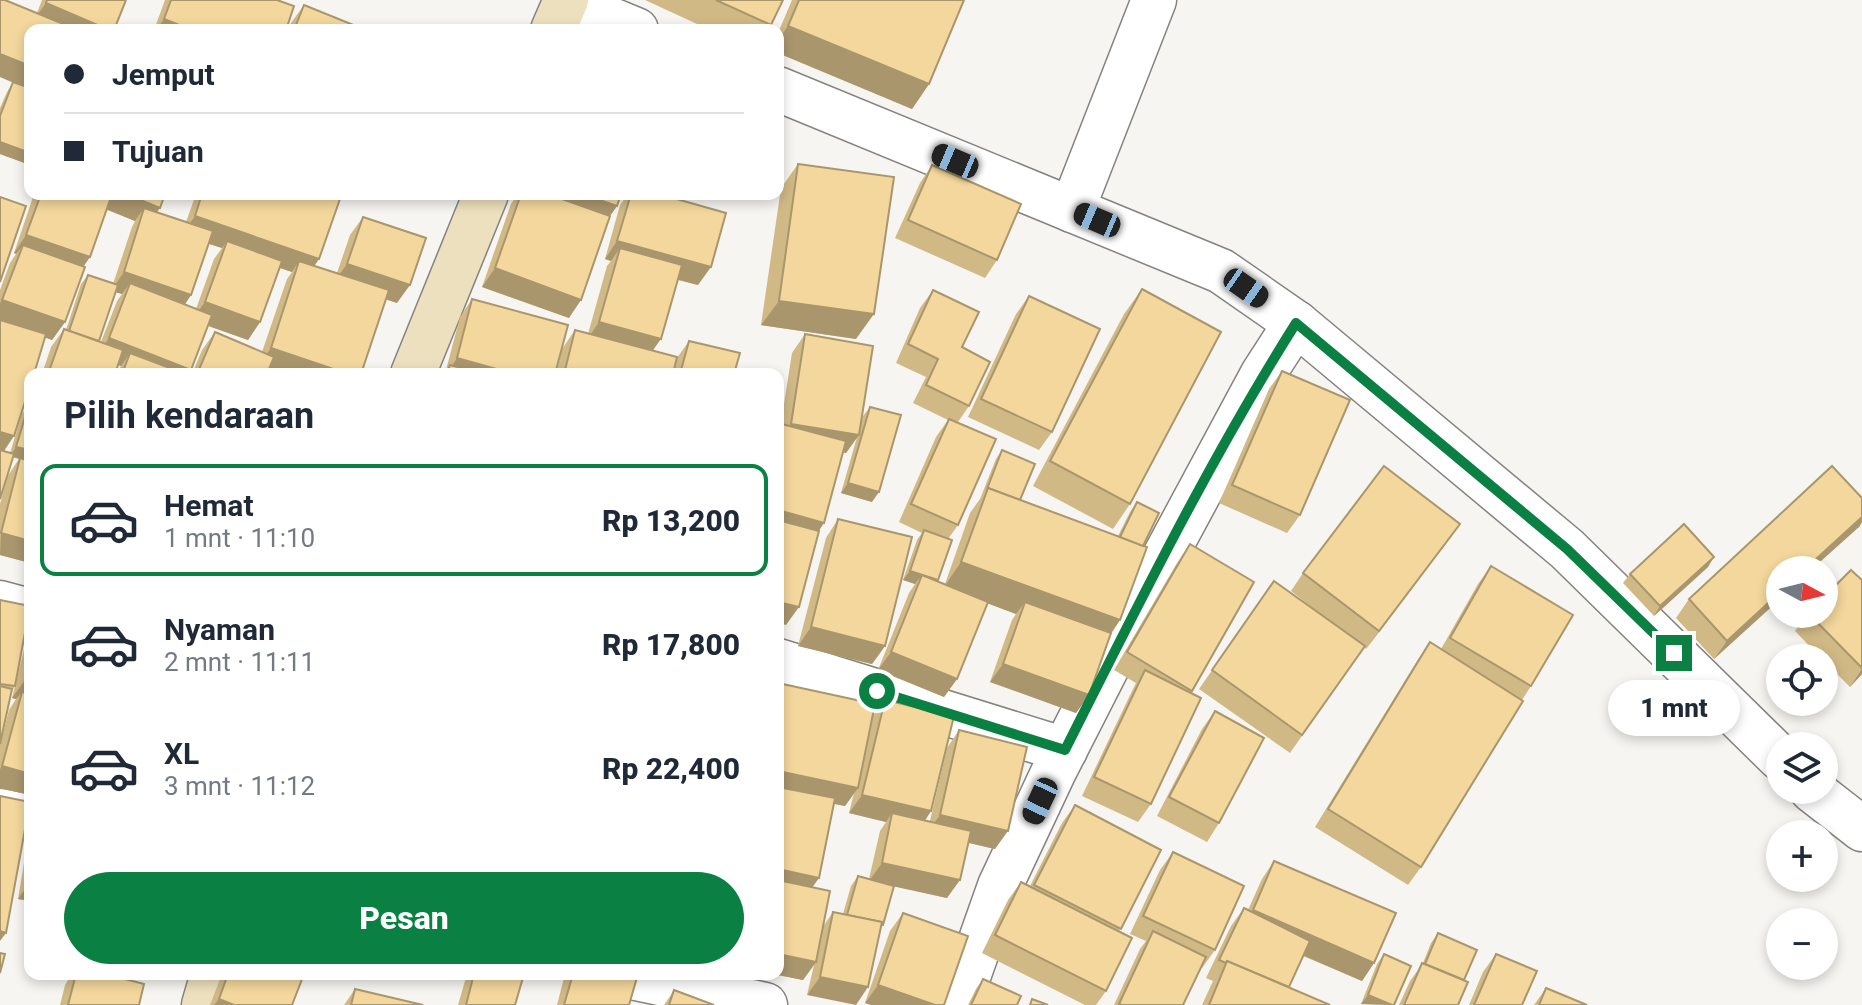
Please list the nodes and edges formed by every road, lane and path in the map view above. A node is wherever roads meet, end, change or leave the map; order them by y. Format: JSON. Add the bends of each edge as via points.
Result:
{"nodes":[{"id":1,"x":564,"y":0,"type":"edge"},
{"id":2,"x":1154,"y":0,"type":"edge"},
{"id":3,"x":555,"y":24,"type":"edge"},
{"id":4,"x":622,"y":24,"type":"edge"},
{"id":5,"x":784,"y":91,"type":"edge"},
{"id":6,"x":484,"y":200,"type":"edge"},
{"id":7,"x":1072,"y":210,"type":"junction"},
{"id":8,"x":1296,"y":323,"type":"junction"},
{"id":9,"x":415,"y":368,"type":"edge"},
{"id":10,"x":0,"y":597,"type":"edge"},
{"id":11,"x":24,"y":603,"type":"edge"},
{"id":12,"x":784,"y":663,"type":"edge"},
{"id":13,"x":1766,"y":744,"type":"edge"},
{"id":14,"x":1065,"y":750,"type":"junction"},
{"id":15,"x":1830,"y":804,"type":"edge"},
{"id":16,"x":0,"y":811,"type":"edge"},
{"id":17,"x":24,"y":816,"type":"edge"},
{"id":18,"x":1862,"y":829,"type":"edge"},
{"id":19,"x":211,"y":980,"type":"edge"},
{"id":20,"x":643,"y":984,"type":"edge"},
{"id":21,"x":204,"y":1005,"type":"edge"},
{"id":22,"x":765,"y":1005,"type":"edge"},
{"id":23,"x":958,"y":1005,"type":"edge"}],
"edges":[{"from":1,"to":3,"type":"main road"},
{"from":1,"to":4,"type":"street"},
{"from":2,"to":7,"type":"street"},
{"from":5,"to":7,"type":"street"},
{"from":6,"to":9,"type":"main road"},
{"from":7,"to":8,"type":"street","via":[[1221,271]]},
{"from":8,"to":13,"type":"street","via":[[1567,549]]},
{"from":8,"to":14,"type":"street","via":[[1263,374]]},
{"from":10,"to":11,"type":"lane"},
{"from":12,"to":14,"type":"street"},
{"from":14,"to":23,"type":"street","via":[[1000,886]]},
{"from":15,"to":18,"type":"street"},
{"from":16,"to":17,"type":"street"},
{"from":19,"to":21,"type":"main road"},
{"from":20,"to":22,"type":"street"}]}
